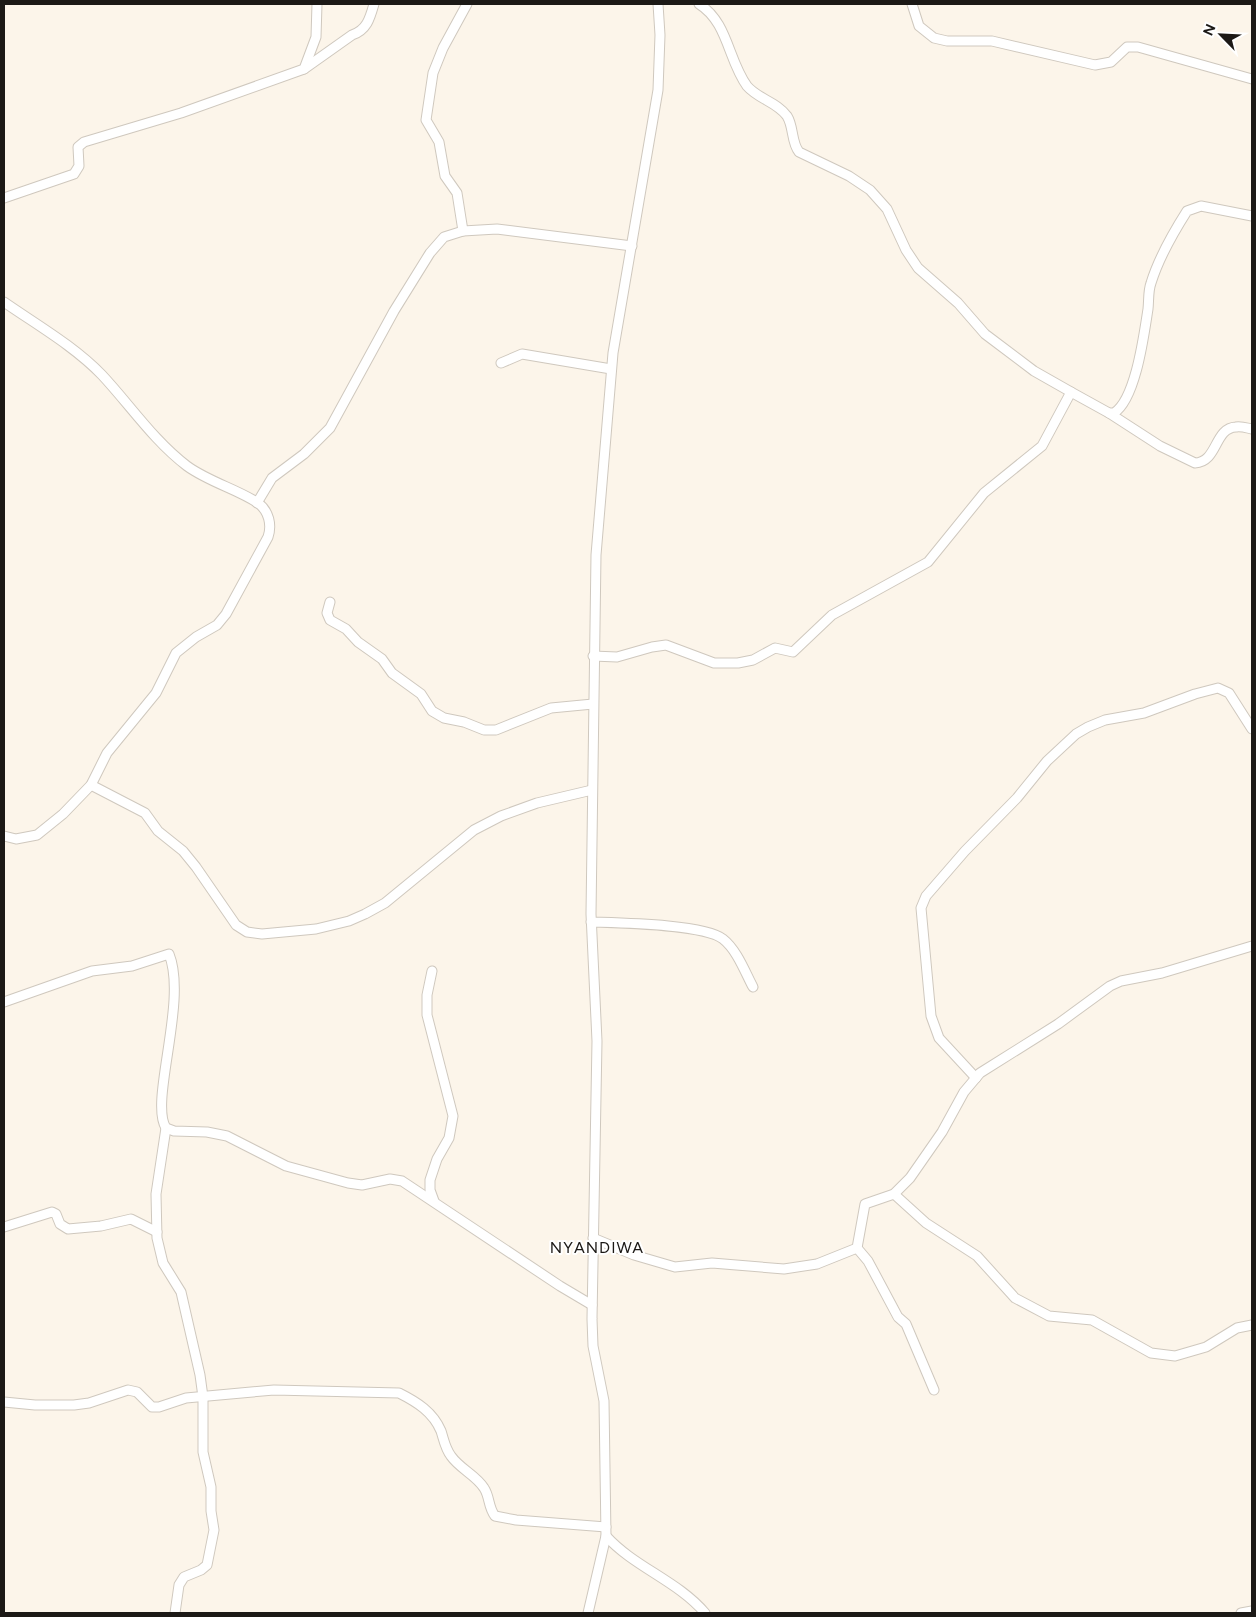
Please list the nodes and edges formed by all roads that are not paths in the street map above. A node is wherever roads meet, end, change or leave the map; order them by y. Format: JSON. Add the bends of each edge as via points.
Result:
{"nodes":[{"id":1,"x":317,"y":4,"type":"edge"},
{"id":2,"x":374,"y":4,"type":"edge"},
{"id":3,"x":466,"y":4,"type":"edge"},
{"id":4,"x":658,"y":4,"type":"edge"},
{"id":5,"x":699,"y":4,"type":"edge"},
{"id":6,"x":912,"y":4,"type":"edge"},
{"id":7,"x":304,"y":69,"type":"junction"},
{"id":8,"x":1252,"y":79,"type":"edge"},
{"id":9,"x":4,"y":198,"type":"edge"},
{"id":10,"x":1252,"y":216,"type":"edge"},
{"id":11,"x":463,"y":231,"type":"junction"},
{"id":12,"x":632,"y":246,"type":"junction"},
{"id":13,"x":4,"y":302,"type":"edge"},
{"id":14,"x":501,"y":363,"type":"dead end"},
{"id":15,"x":611,"y":369,"type":"junction"},
{"id":16,"x":1071,"y":392,"type":"junction"},
{"id":17,"x":1110,"y":413,"type":"junction"},
{"id":18,"x":1252,"y":429,"type":"edge"},
{"id":19,"x":258,"y":503,"type":"junction"},
{"id":20,"x":330,"y":602,"type":"dead end"},
{"id":21,"x":593,"y":656,"type":"junction"},
{"id":22,"x":593,"y":704,"type":"junction"},
{"id":23,"x":1252,"y":729,"type":"edge"},
{"id":24,"x":91,"y":785,"type":"junction"},
{"id":25,"x":592,"y":790,"type":"junction"},
{"id":26,"x":4,"y":836,"type":"edge"},
{"id":27,"x":591,"y":922,"type":"junction"},
{"id":28,"x":1252,"y":946,"type":"edge"},
{"id":29,"x":432,"y":971,"type":"dead end"},
{"id":30,"x":754,"y":988,"type":"dead end"},
{"id":31,"x":4,"y":1002,"type":"edge"},
{"id":32,"x":976,"y":1078,"type":"junction"},
{"id":33,"x":166,"y":1128,"type":"junction"},
{"id":34,"x":894,"y":1194,"type":"junction"},
{"id":35,"x":435,"y":1203,"type":"junction"},
{"id":36,"x":4,"y":1227,"type":"edge"},
{"id":37,"x":157,"y":1232,"type":"junction"},
{"id":38,"x":592,"y":1238,"type":"junction"},
{"id":39,"x":857,"y":1248,"type":"junction"},
{"id":40,"x":592,"y":1305,"type":"junction"},
{"id":41,"x":1252,"y":1325,"type":"edge"},
{"id":42,"x":934,"y":1390,"type":"dead end"},
{"id":43,"x":203,"y":1397,"type":"junction"},
{"id":44,"x":4,"y":1402,"type":"edge"},
{"id":45,"x":606,"y":1532,"type":"junction"},
{"id":46,"x":1252,"y":1611,"type":"edge"},
{"id":47,"x":175,"y":1613,"type":"edge"},
{"id":48,"x":588,"y":1613,"type":"edge"},
{"id":49,"x":705,"y":1613,"type":"edge"},
{"id":50,"x":1241,"y":1613,"type":"edge"}],
"edges":[{"from":1,"to":7,"type":"street","via":[[316,37]]},
{"from":2,"to":7,"type":"street","via":[[369,22],[360,32]]},
{"from":3,"to":11,"type":"street","via":[[435,68],[426,120],[439,142],[445,176],[457,192]]},
{"from":4,"to":12,"type":"street","via":[[658,90]]},
{"from":5,"to":16,"type":"street","via":[[716,19],[746,85],[784,112],[800,152],[846,174],[870,190],[888,209],[906,250],[918,268],[954,299],[990,338],[1034,371]]},
{"from":6,"to":8,"type":"street","via":[[919,26],[934,38],[947,41],[992,41],[1095,65],[1111,62],[1127,47],[1138,47]]},
{"from":7,"to":9,"type":"street","via":[[181,113],[84,142],[78,147],[79,166],[74,174]]},
{"from":10,"to":17,"type":"street","via":[[1200,206],[1187,211],[1151,284],[1147,319],[1130,389],[1121,407]]},
{"from":11,"to":12,"type":"street","via":[[497,229]]},
{"from":11,"to":19,"type":"street","via":[[444,237],[434,247],[330,428],[304,454],[272,478]]},
{"from":12,"to":15,"type":"street"},
{"from":13,"to":19,"type":"street","via":[[100,373],[176,457],[205,478]]},
{"from":14,"to":15,"type":"street","via":[[522,354]]},
{"from":15,"to":21,"type":"street","via":[[596,555]]},
{"from":16,"to":17,"type":"street"},
{"from":16,"to":21,"type":"street","via":[[1042,446],[984,493],[928,562],[832,615],[795,651],[775,648],[753,660],[738,663],[714,663],[666,645],[617,657]]},
{"from":17,"to":18,"type":"street","via":[[1160,446],[1195,463],[1206,459],[1229,428]]},
{"from":19,"to":24,"type":"street","via":[[266,514],[270,530],[233,603],[217,625],[176,653],[156,693],[108,753]]},
{"from":20,"to":22,"type":"street","via":[[327,613],[330,620],[382,659],[392,673],[421,694],[432,711],[444,718],[490,730],[551,708]]},
{"from":21,"to":22,"type":"street"},
{"from":22,"to":25,"type":"street"},
{"from":23,"to":32,"type":"street","via":[[1229,693],[1218,688],[1144,713],[1088,726],[1052,755],[1017,798],[931,889],[921,908],[932,1016],[939,1038]]},
{"from":24,"to":25,"type":"street","via":[[144,813],[196,867],[236,926],[262,934],[316,929],[349,921],[386,903],[474,830],[537,803]]},
{"from":24,"to":26,"type":"street","via":[[38,835],[16,839]]},
{"from":25,"to":27,"type":"street"},
{"from":27,"to":30,"type":"street","via":[[692,929],[717,935],[729,944]]},
{"from":27,"to":38,"type":"street","via":[[597,1040]]},
{"from":28,"to":32,"type":"street","via":[[1110,986]]},
{"from":29,"to":35,"type":"street","via":[[427,1015],[453,1116],[449,1138],[430,1180],[430,1194]]},
{"from":31,"to":33,"type":"street","via":[[77,975],[132,966],[169,954],[175,1002],[163,1100]]},
{"from":32,"to":34,"type":"street","via":[[919,1167]]},
{"from":33,"to":35,"type":"street","via":[[226,1136],[286,1166],[348,1183],[362,1185],[390,1179],[402,1181]]},
{"from":33,"to":37,"type":"street","via":[[156,1194]]},
{"from":34,"to":39,"type":"street","via":[[865,1204]]},
{"from":34,"to":41,"type":"street","via":[[926,1223],[977,1256],[1015,1298],[1044,1314],[1092,1320],[1151,1353],[1175,1356],[1206,1347],[1227,1333]]},
{"from":35,"to":40,"type":"street"},
{"from":36,"to":37,"type":"street","via":[[52,1212],[68,1229],[131,1219]]},
{"from":37,"to":43,"type":"street","via":[[163,1263],[181,1292]]},
{"from":38,"to":39,"type":"street","via":[[634,1256],[675,1267],[712,1263],[784,1269],[817,1264]]},
{"from":38,"to":40,"type":"street"},
{"from":39,"to":42,"type":"street","via":[[868,1261],[898,1317],[906,1324]]},
{"from":40,"to":45,"type":"street","via":[[593,1346],[604,1401]]},
{"from":43,"to":44,"type":"street","via":[[186,1398],[159,1407],[152,1407],[137,1392],[128,1390],[74,1405]]},
{"from":43,"to":45,"type":"street","via":[[292,1389],[330,1393],[399,1392],[415,1401],[436,1421],[450,1455],[486,1490],[489,1508],[495,1516]]},
{"from":43,"to":47,"type":"street","via":[[203,1452],[211,1486],[214,1539],[205,1568],[184,1577],[179,1585]]},
{"from":45,"to":48,"type":"street"},
{"from":45,"to":49,"type":"street","via":[[624,1553],[694,1601]]},
{"from":46,"to":50,"type":"street"}]}
